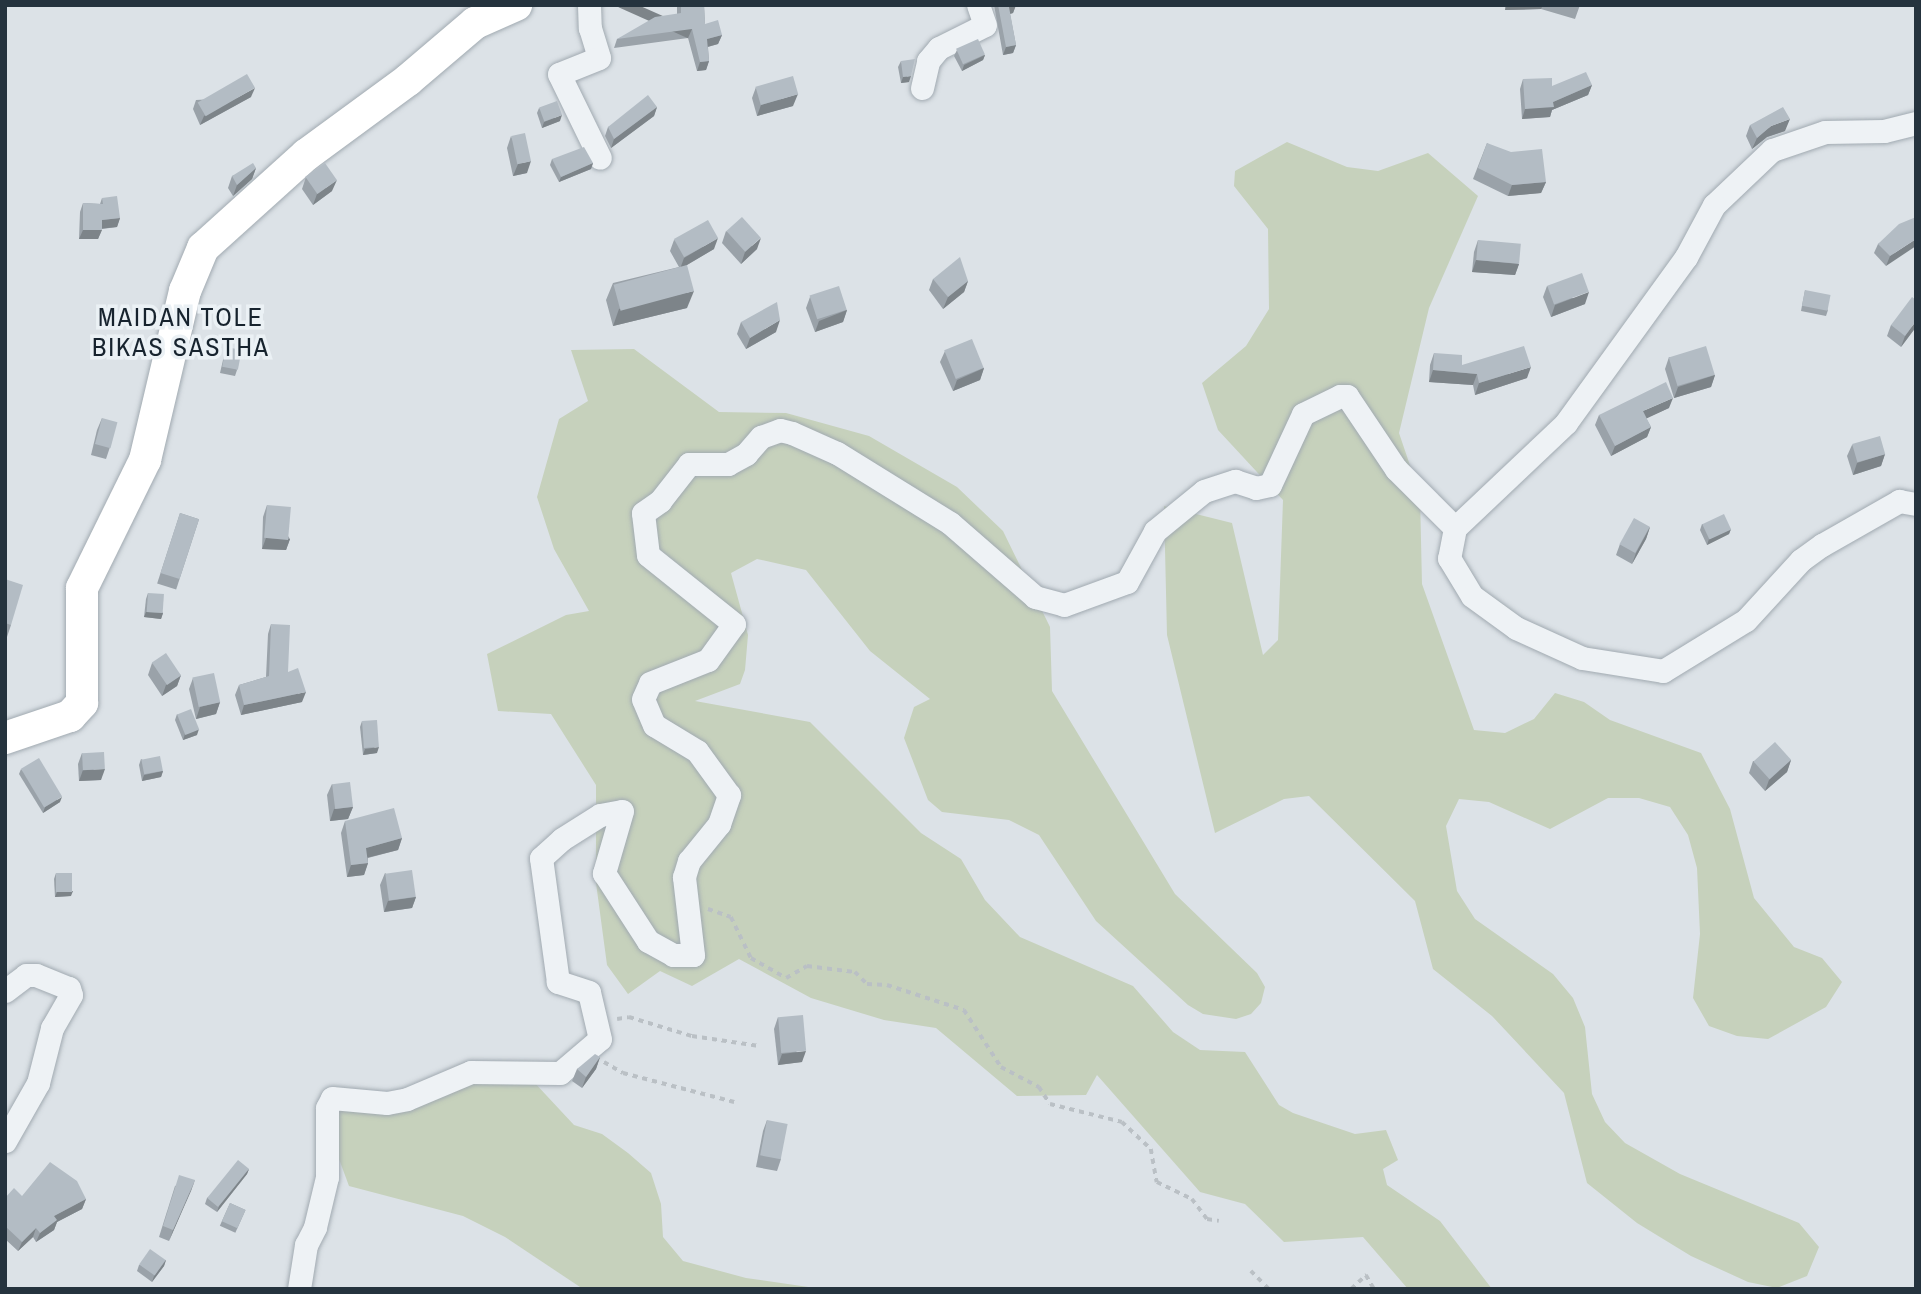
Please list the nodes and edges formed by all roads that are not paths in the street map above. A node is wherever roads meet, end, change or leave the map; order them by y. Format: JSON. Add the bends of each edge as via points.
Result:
{"nodes":[{"id":1,"x":516,"y":5,"type":"edge"},
{"id":2,"x":589,"y":5,"type":"edge"},
{"id":3,"x":978,"y":5,"type":"edge"},
{"id":4,"x":922,"y":88,"type":"dead end"},
{"id":5,"x":1916,"y":123,"type":"edge"},
{"id":6,"x":600,"y":158,"type":"dead end"},
{"id":7,"x":1916,"y":504,"type":"edge"},
{"id":8,"x":1455,"y":528,"type":"junction"},
{"id":9,"x":5,"y":738,"type":"edge"},
{"id":10,"x":5,"y":991,"type":"edge"},
{"id":11,"x":5,"y":1142,"type":"edge"},
{"id":12,"x":299,"y":1289,"type":"edge"}],
"edges":[{"from":1,"to":9,"type":"main road","via":[[475,23],[408,80],[306,155],[204,248],[185,291],[145,460],[82,588],[82,704],[70,716]]},
{"from":2,"to":6,"type":"street","via":[[599,58],[559,74]]},
{"from":3,"to":4,"type":"street","via":[[985,25],[939,48],[928,61]]},
{"from":5,"to":8,"type":"street","via":[[1884,131],[1825,132],[1772,150],[1714,205],[1686,257],[1566,423]]},
{"from":7,"to":8,"type":"street","via":[[1899,501],[1811,553],[1746,620],[1663,671],[1582,658],[1516,628],[1472,596],[1449,558]]},
{"from":8,"to":12,"type":"street","via":[[1396,469],[1347,396],[1303,414],[1270,485],[1256,488],[1235,481],[1204,491],[1155,531],[1127,582],[1064,605],[1035,597],[950,523],[805,437],[780,429],[761,437],[746,454],[728,464],[689,464],[660,501],[643,513],[648,555],[734,624],[708,660],[650,683],[643,699],[654,725],[697,751],[729,795],[719,824],[689,861],[684,877],[693,955],[659,950],[604,873],[622,811],[589,821],[541,858],[558,982],[589,992],[600,1039],[560,1073],[471,1073],[387,1103],[332,1098],[327,1108],[327,1177],[315,1227],[306,1244]]},
{"from":10,"to":11,"type":"street","via":[[26,975],[36,975],[69,988],[71,995],[52,1028],[38,1083]]}]}
